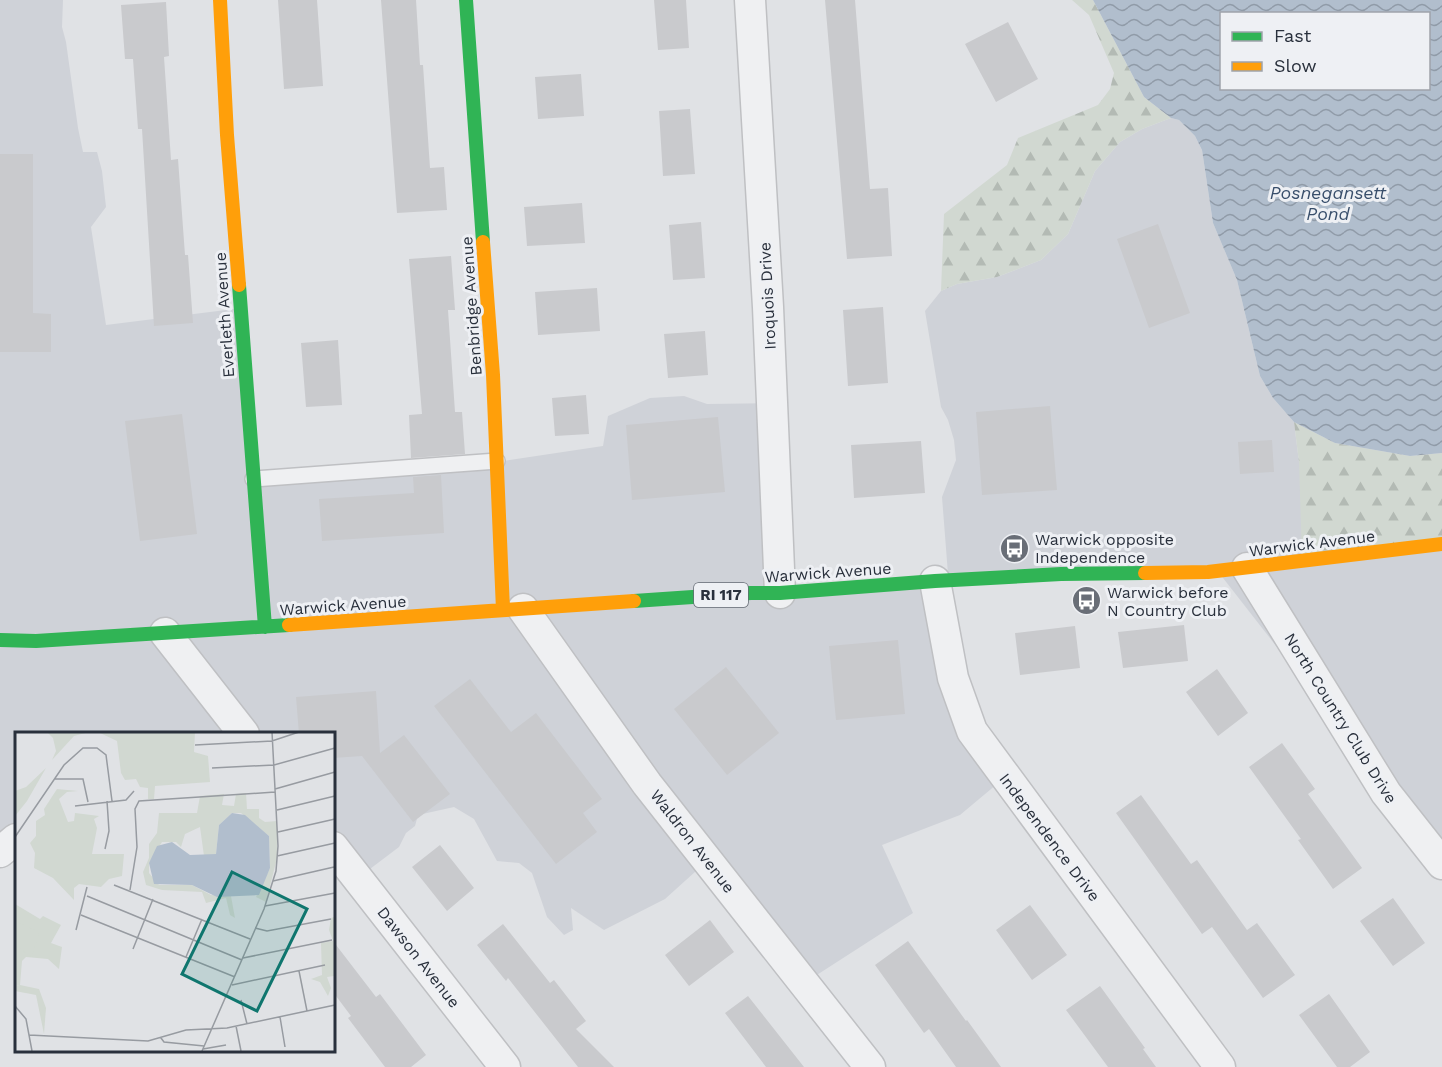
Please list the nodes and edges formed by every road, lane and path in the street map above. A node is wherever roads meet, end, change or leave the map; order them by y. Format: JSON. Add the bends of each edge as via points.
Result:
{"nodes":[{"id":1,"x":220,"y":0,"type":"edge"},
{"id":2,"x":466,"y":0,"type":"edge"},
{"id":3,"x":750,"y":0,"type":"edge"},
{"id":4,"x":497,"y":461,"type":"junction"},
{"id":5,"x":254,"y":479,"type":"junction"},
{"id":6,"x":1442,"y":544,"type":"edge"},
{"id":7,"x":1247,"y":568,"type":"junction"},
{"id":8,"x":934,"y":581,"type":"junction"},
{"id":9,"x":780,"y":593,"type":"junction"},
{"id":10,"x":513,"y":610,"type":"junction"},
{"id":11,"x":265,"y":627,"type":"junction"},
{"id":12,"x":165,"y":633,"type":"junction"},
{"id":13,"x":0,"y":640,"type":"edge"},
{"id":14,"x":242,"y":732,"type":"edge"},
{"id":15,"x":15,"y":840,"type":"edge"},
{"id":16,"x":334,"y":848,"type":"edge"},
{"id":17,"x":0,"y":852,"type":"edge"},
{"id":18,"x":1442,"y":864,"type":"edge"},
{"id":19,"x":505,"y":1067,"type":"edge"},
{"id":20,"x":870,"y":1067,"type":"edge"},
{"id":21,"x":1220,"y":1067,"type":"edge"}],
"edges":[{"from":1,"to":5,"type":"main road","name":"Everleth Avenue"},
{"from":2,"to":4,"type":"main road","name":"Benbridge Avenue"},
{"from":3,"to":9,"type":"street","name":"Iroquois Drive"},
{"from":4,"to":5,"type":"lane"},
{"from":4,"to":10,"type":"main road","name":"Benbridge Avenue"},
{"from":5,"to":11,"type":"main road","name":"Everleth Avenue"},
{"from":6,"to":7,"type":"main road","name":"Warwick Avenue","number":"RI 117"},
{"from":7,"to":8,"type":"main road","name":"Warwick Avenue","number":"RI 117"},
{"from":7,"to":18,"type":"street","name":"North Country Club Drive","via":[[1386,793]]},
{"from":8,"to":9,"type":"main road","name":"Warwick Avenue","number":"RI 117"},
{"from":8,"to":21,"type":"street","name":"Independence Drive","via":[[953,678],[972,731]]},
{"from":9,"to":10,"type":"main road","name":"Warwick Avenue","number":"RI 117"},
{"from":10,"to":11,"type":"main road","name":"Warwick Avenue","number":"RI 117"},
{"from":10,"to":20,"type":"street","name":"Waldron Avenue"},
{"from":11,"to":12,"type":"main road","name":"Warwick Avenue","number":"RI 117"},
{"from":12,"to":13,"type":"main road","name":"Warwick Avenue","number":"RI 117"},
{"from":12,"to":14,"type":"street"},
{"from":15,"to":17,"type":"street"},
{"from":16,"to":19,"type":"street","name":"Dawson Avenue"}]}
